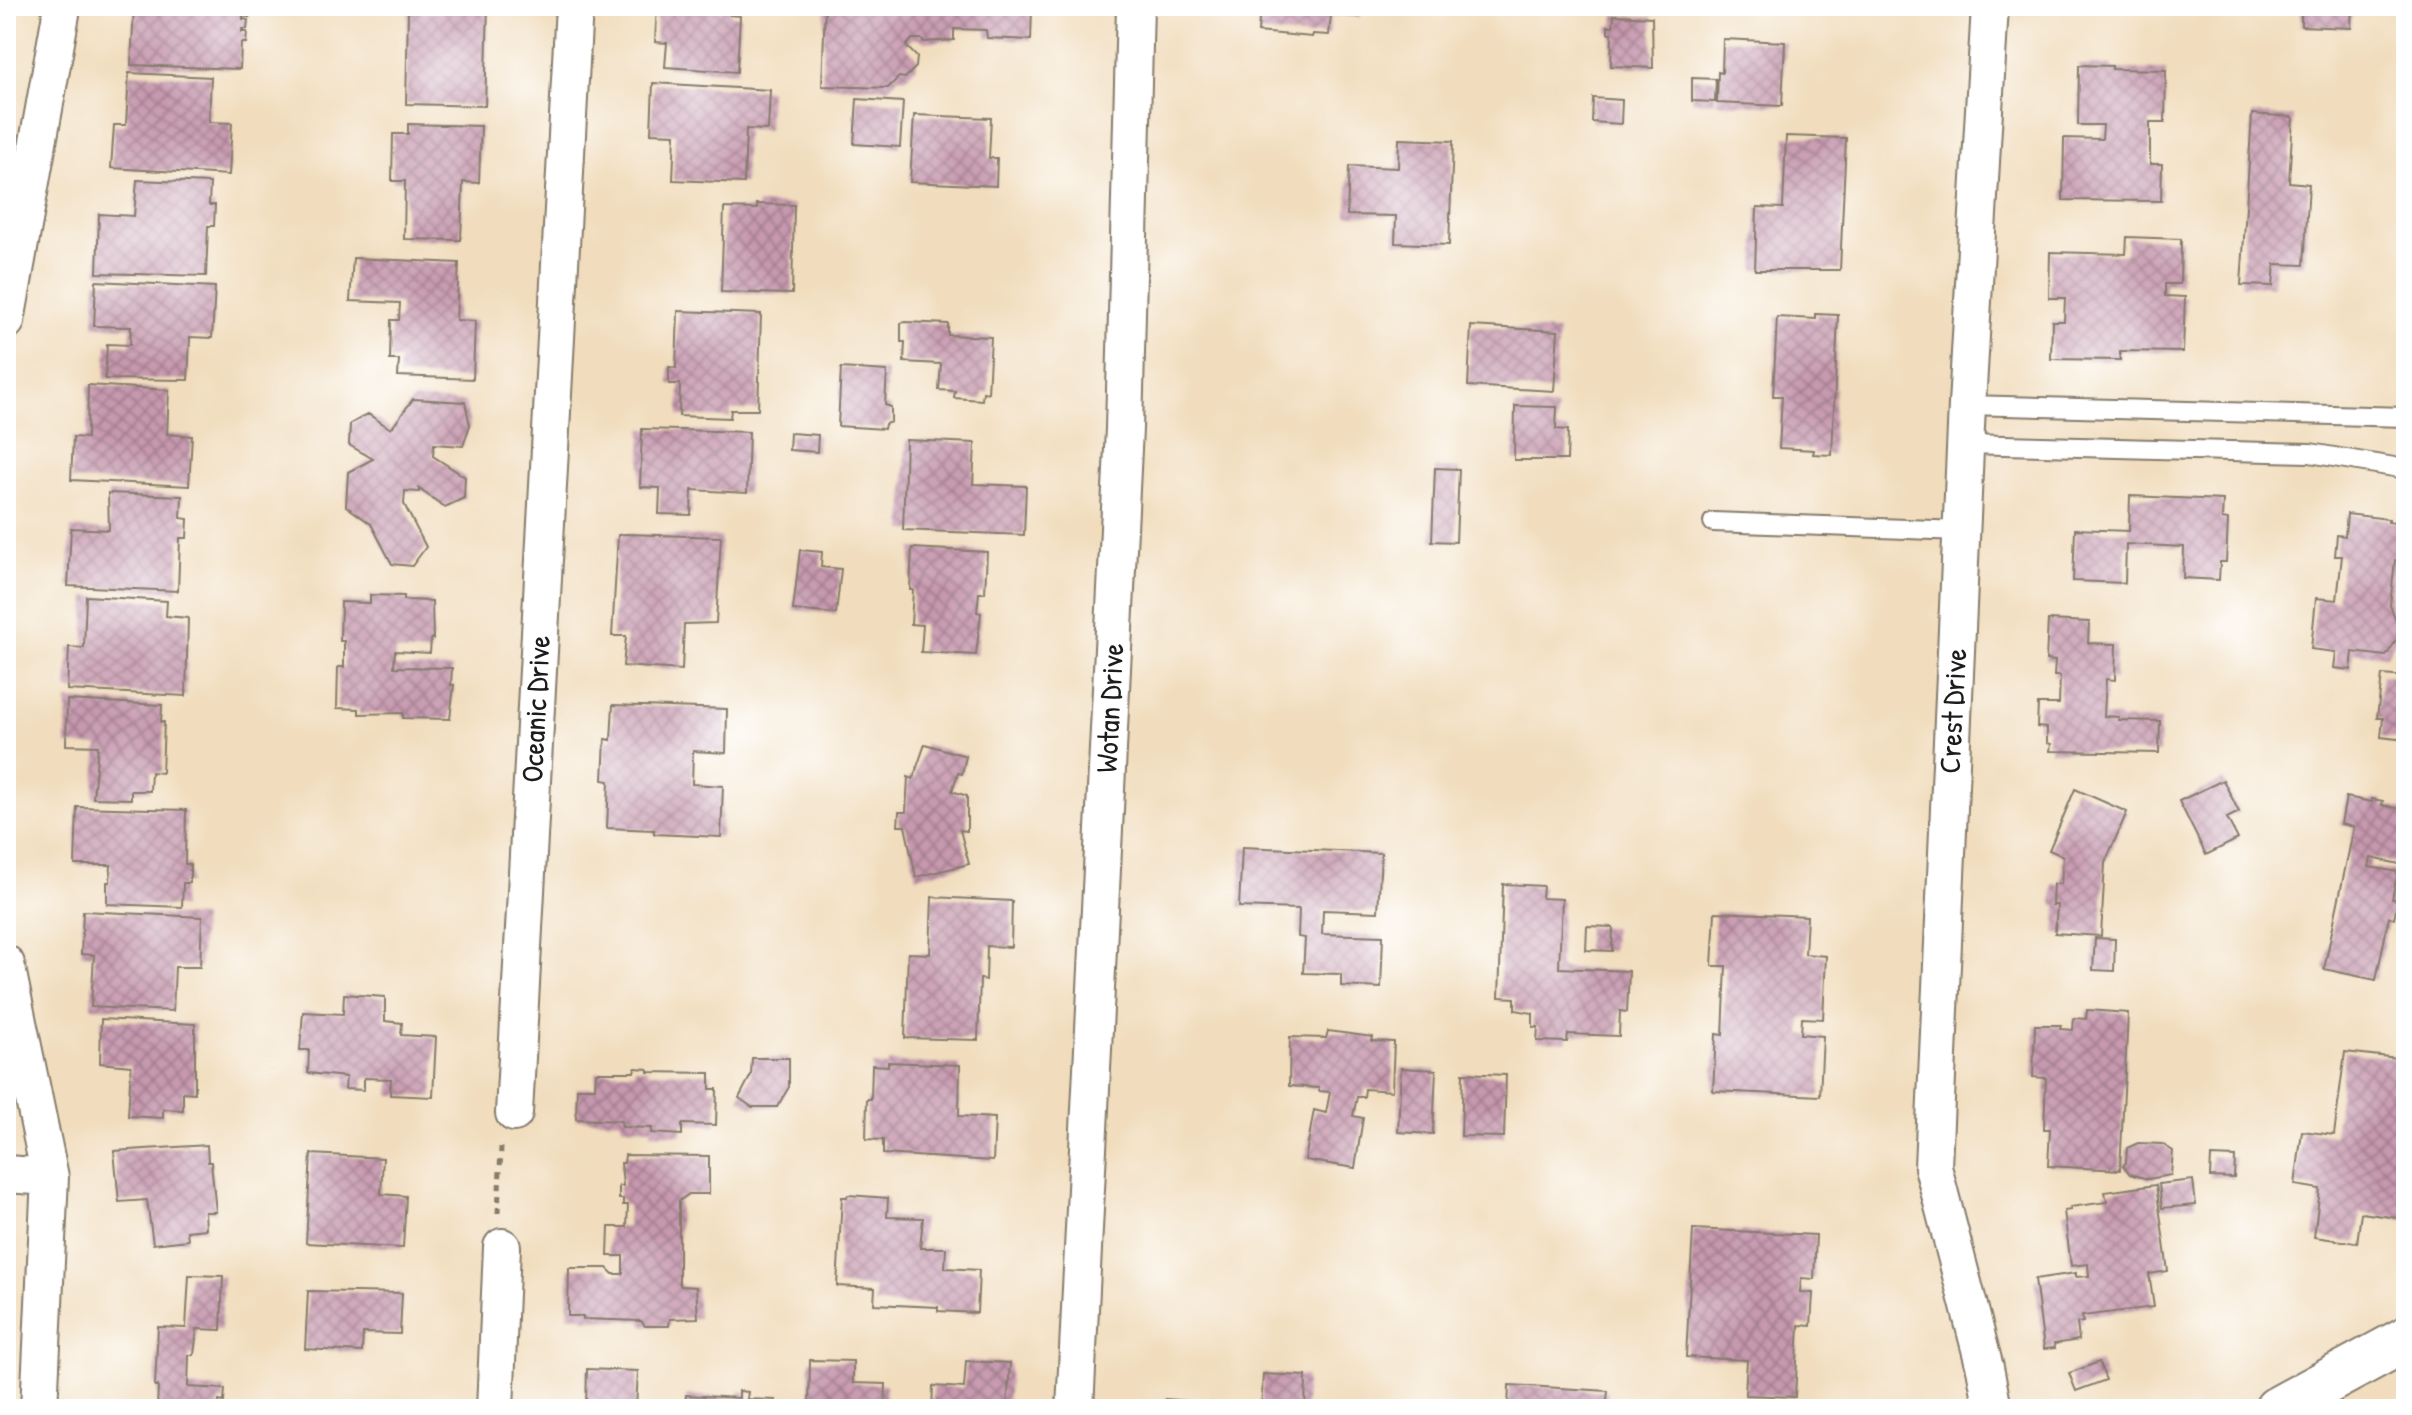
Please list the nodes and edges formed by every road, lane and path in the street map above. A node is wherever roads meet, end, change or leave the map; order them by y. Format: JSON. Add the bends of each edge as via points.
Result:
{"nodes":[{"id":1,"x":60,"y":6,"type":"edge"},
{"id":2,"x":574,"y":6,"type":"edge"},
{"id":3,"x":1135,"y":6,"type":"edge"},
{"id":4,"x":1990,"y":6,"type":"edge"},
{"id":5,"x":6,"y":321,"type":"edge"},
{"id":6,"x":1967,"y":405,"type":"junction"},
{"id":7,"x":2406,"y":417,"type":"edge"},
{"id":8,"x":1966,"y":444,"type":"junction"},
{"id":9,"x":2406,"y":469,"type":"edge"},
{"id":10,"x":1713,"y":522,"type":"dead end"},
{"id":11,"x":1962,"y":531,"type":"junction"},
{"id":12,"x":6,"y":964,"type":"edge"},
{"id":13,"x":514,"y":1113,"type":"joint"},
{"id":14,"x":6,"y":1174,"type":"edge"},
{"id":15,"x":50,"y":1177,"type":"junction"},
{"id":16,"x":502,"y":1247,"type":"joint"},
{"id":17,"x":2406,"y":1339,"type":"edge"},
{"id":18,"x":39,"y":1409,"type":"edge"},
{"id":19,"x":495,"y":1409,"type":"edge"},
{"id":20,"x":1075,"y":1409,"type":"edge"},
{"id":21,"x":1993,"y":1409,"type":"edge"},
{"id":22,"x":2277,"y":1409,"type":"edge"}],
"edges":[{"from":1,"to":5,"type":"street"},
{"from":2,"to":13,"type":"street","name":"Oceanic Drive"},
{"from":3,"to":20,"type":"street","name":"Wotan Drive","via":[[1123,445]]},
{"from":4,"to":6,"type":"street","name":"Crest Drive"},
{"from":6,"to":7,"type":"lane"},
{"from":6,"to":8,"type":"street","name":"Crest Drive"},
{"from":8,"to":9,"type":"lane","via":[[2310,453]]},
{"from":8,"to":11,"type":"street","name":"Crest Drive"},
{"from":10,"to":11,"type":"lane"},
{"from":11,"to":21,"type":"street","name":"Crest Drive","via":[[1933,1167]]},
{"from":12,"to":15,"type":"street"},
{"from":13,"to":16,"type":"path","via":[[502,1133],[499,1166]]},
{"from":14,"to":15,"type":"street"},
{"from":15,"to":18,"type":"street"},
{"from":16,"to":19,"type":"street"},
{"from":17,"to":22,"type":"main road"}]}
